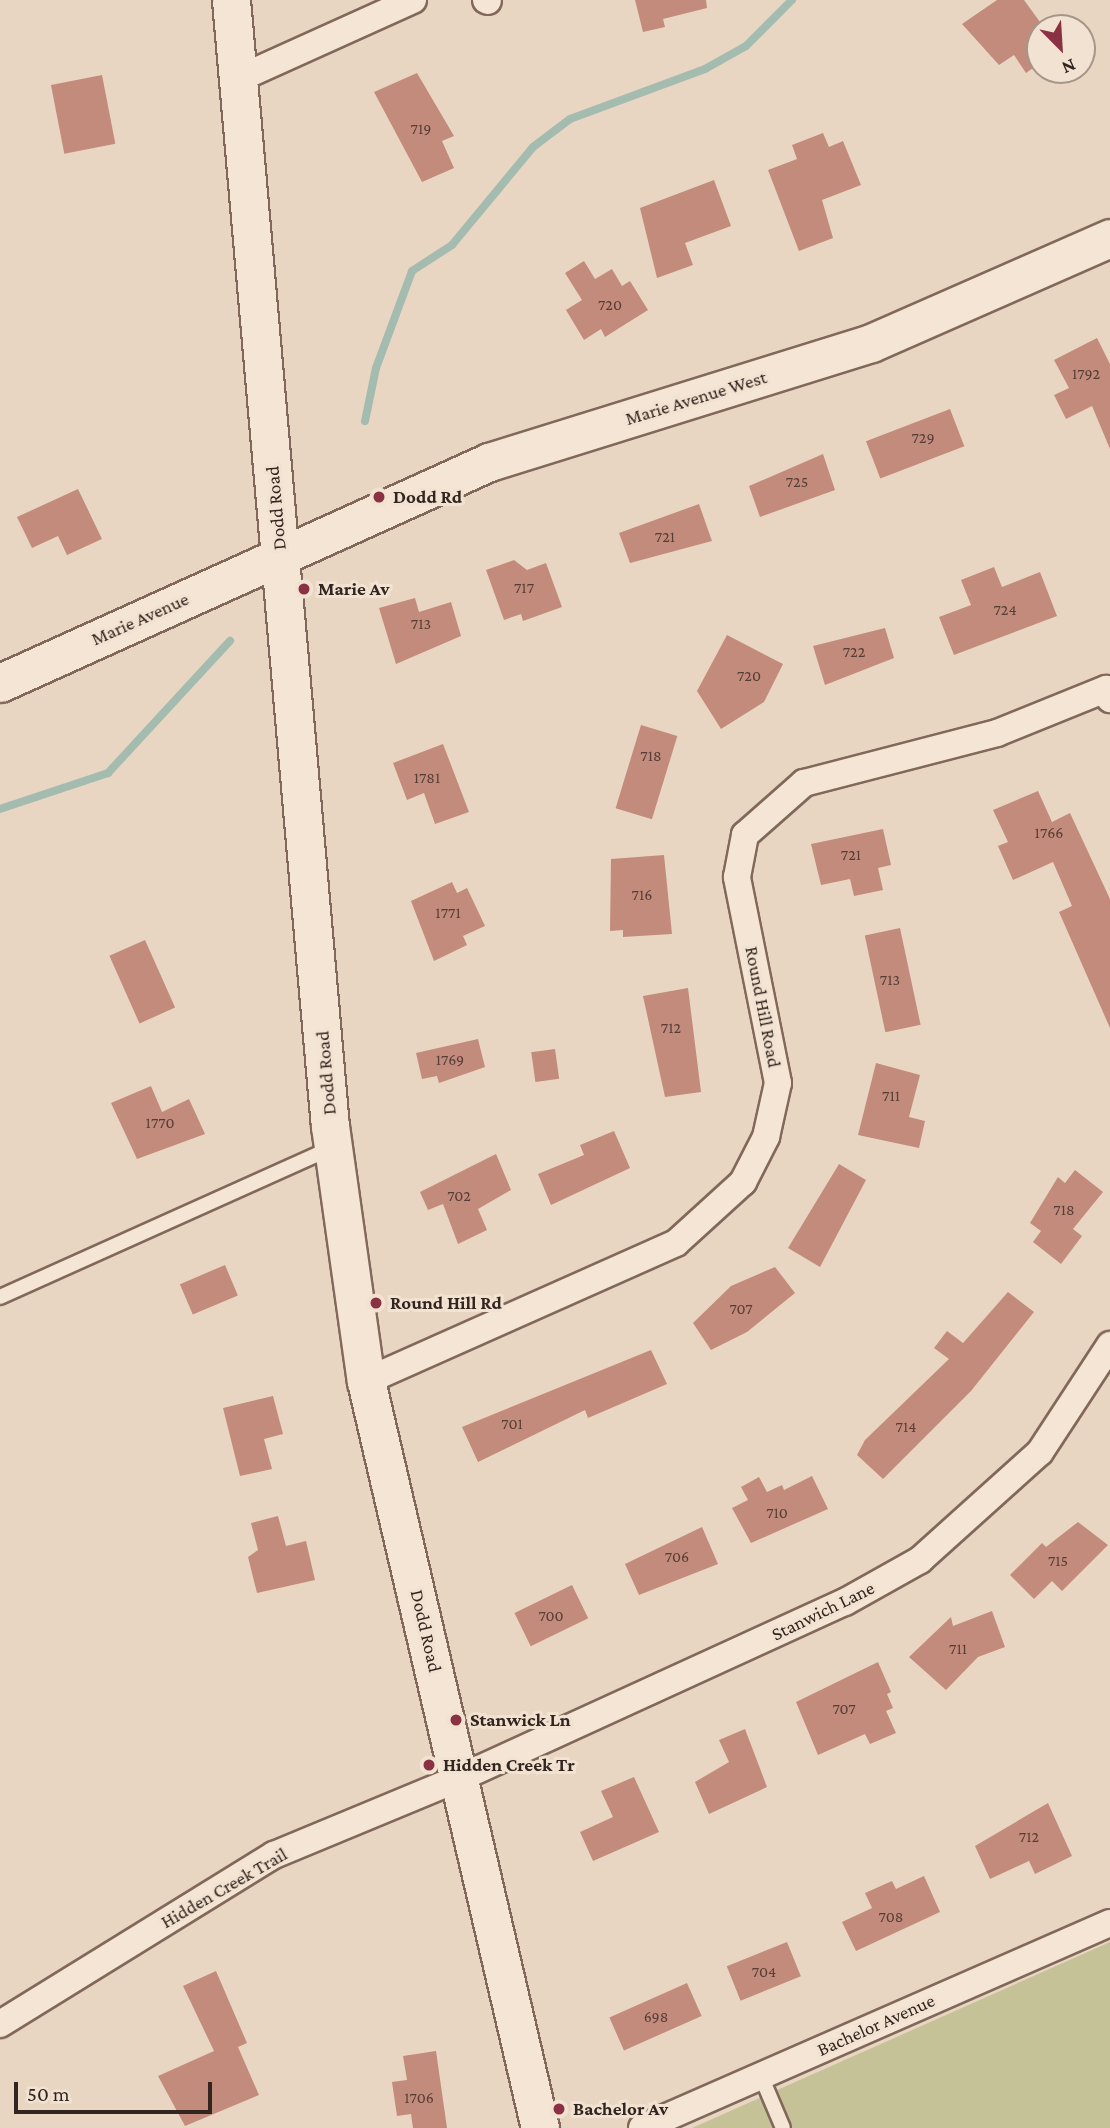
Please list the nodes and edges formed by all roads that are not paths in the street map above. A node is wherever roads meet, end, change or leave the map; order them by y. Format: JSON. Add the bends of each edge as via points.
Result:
{"nodes":[{"id":1,"x":231,"y":0,"type":"edge"},
{"id":2,"x":412,"y":0,"type":"edge"},
{"id":3,"x":238,"y":79,"type":"junction"},
{"id":4,"x":1110,"y":238,"type":"edge"},
{"id":5,"x":281,"y":555,"type":"junction"},
{"id":6,"x":0,"y":682,"type":"edge"},
{"id":7,"x":1108,"y":694,"type":"edge"},
{"id":8,"x":333,"y":1147,"type":"junction"},
{"id":9,"x":0,"y":1297,"type":"edge"},
{"id":10,"x":1110,"y":1345,"type":"edge"},
{"id":11,"x":366,"y":1381,"type":"junction"},
{"id":12,"x":460,"y":1778,"type":"junction"},
{"id":13,"x":1110,"y":1923,"type":"edge"},
{"id":14,"x":0,"y":2024,"type":"edge"},
{"id":15,"x":761,"y":2076,"type":"junction"},
{"id":16,"x":540,"y":2128,"type":"edge"},
{"id":17,"x":642,"y":2128,"type":"edge"},
{"id":18,"x":783,"y":2128,"type":"edge"}],
"edges":[{"from":1,"to":3,"type":"main road","name":"Dodd Road"},
{"from":2,"to":3,"type":"street"},
{"from":3,"to":5,"type":"main road","name":"Dodd Road"},
{"from":4,"to":5,"type":"main road","name":"Marie Avenue West","via":[[871,343],[489,462]]},
{"from":5,"to":6,"type":"main road","name":"Marie Avenue"},
{"from":5,"to":8,"type":"main road","name":"Dodd Road"},
{"from":7,"to":11,"type":"street","name":"Round Hill Road","via":[[997,733],[804,783],[745,835],[737,877],[778,1083],[766,1137],[743,1182],[676,1243]]},
{"from":8,"to":9,"type":"lane"},
{"from":8,"to":11,"type":"main road","name":"Dodd Road"},
{"from":10,"to":12,"type":"street","name":"Stanwich Lane","via":[[1040,1452],[920,1560],[845,1602]]},
{"from":11,"to":12,"type":"main road","name":"Dodd Road"},
{"from":12,"to":14,"type":"street","name":"Hidden Creek Trail","via":[[274,1855]]},
{"from":12,"to":16,"type":"main road","name":"Dodd Road"},
{"from":13,"to":15,"type":"street","name":"Bachelor Avenue"},
{"from":15,"to":17,"type":"street","name":"Bachelor Avenue"},
{"from":15,"to":18,"type":"lane"}]}
